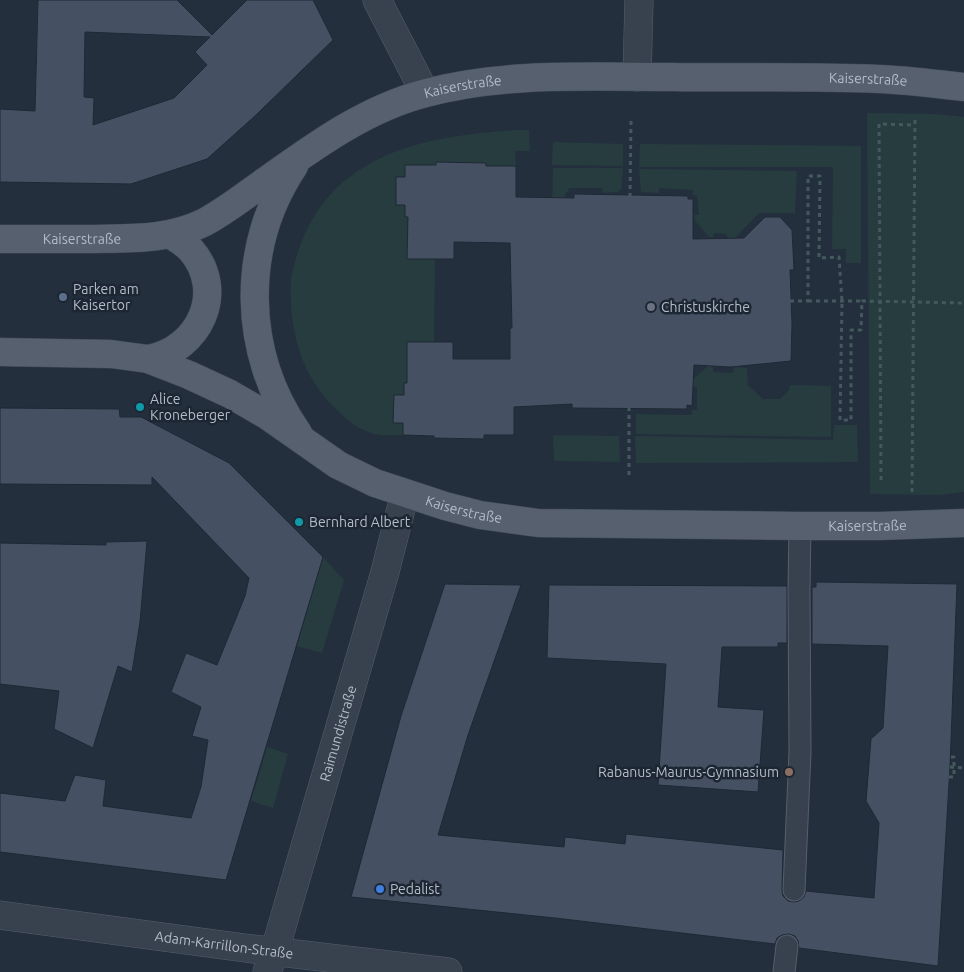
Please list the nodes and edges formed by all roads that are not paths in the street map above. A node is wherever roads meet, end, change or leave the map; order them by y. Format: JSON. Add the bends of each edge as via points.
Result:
{"nodes":[{"id":1,"x":376,"y":0,"type":"edge"},
{"id":2,"x":639,"y":0,"type":"edge"},
{"id":3,"x":637,"y":77,"type":"junction"},
{"id":4,"x":964,"y":87,"type":"edge"},
{"id":5,"x":424,"y":93,"type":"junction"},
{"id":6,"x":301,"y":156,"type":"junction"},
{"id":7,"x":170,"y":234,"type":"junction"},
{"id":8,"x":0,"y":239,"type":"edge"},
{"id":9,"x":0,"y":352,"type":"edge"},
{"id":10,"x":148,"y":359,"type":"junction"},
{"id":11,"x":304,"y":442,"type":"junction"},
{"id":12,"x":405,"y":493,"type":"junction"},
{"id":13,"x":964,"y":523,"type":"edge"},
{"id":14,"x":800,"y":526,"type":"junction"},
{"id":15,"x":794,"y":890,"type":"dead end"},
{"id":16,"x":0,"y":915,"type":"edge"},
{"id":17,"x":787,"y":946,"type":"dead end"},
{"id":18,"x":271,"y":961,"type":"edge"},
{"id":19,"x":448,"y":972,"type":"edge"},
{"id":20,"x":784,"y":972,"type":"edge"}],
"edges":[{"from":1,"to":5,"type":"street"},
{"from":2,"to":3,"type":"street"},
{"from":3,"to":4,"type":"main road","name":"Kaiserstraße","via":[[879,79]]},
{"from":3,"to":5,"type":"main road","name":"Kaiserstraße","via":[[500,80]]},
{"from":5,"to":6,"type":"main road","name":"Kaiserstraße","via":[[362,118]]},
{"from":6,"to":7,"type":"main road","name":"Kaiserstraße","via":[[203,223]]},
{"from":6,"to":11,"type":"main road","via":[[275,200],[266,224],[256,266],[254,300],[257,334],[268,375],[277,399]]},
{"from":7,"to":8,"type":"main road","name":"Kaiserstraße","via":[[140,238]]},
{"from":7,"to":10,"type":"main road","via":[[191,250],[201,266],[206,285],[204,311],[200,324],[183,344]]},
{"from":9,"to":10,"type":"main road","name":"Kaiserstraße","via":[[111,354]]},
{"from":10,"to":11,"type":"main road","name":"Kaiserstraße","via":[[230,394]]},
{"from":11,"to":12,"type":"main road","name":"Kaiserstraße","via":[[338,465]]},
{"from":12,"to":14,"type":"main road","name":"Kaiserstraße","via":[[480,515],[538,523]]},
{"from":12,"to":18,"type":"street","name":"Raimundistraße","via":[[385,572]]},
{"from":13,"to":14,"type":"main road","name":"Kaiserstraße"},
{"from":14,"to":15,"type":"lane","via":[[800,752]]},
{"from":16,"to":18,"type":"street","name":"Adam-Karrillon-Straße","via":[[245,948]]},
{"from":17,"to":20,"type":"lane"},
{"from":18,"to":19,"type":"street","name":"Adam-Karrillon-Straße"}]}
